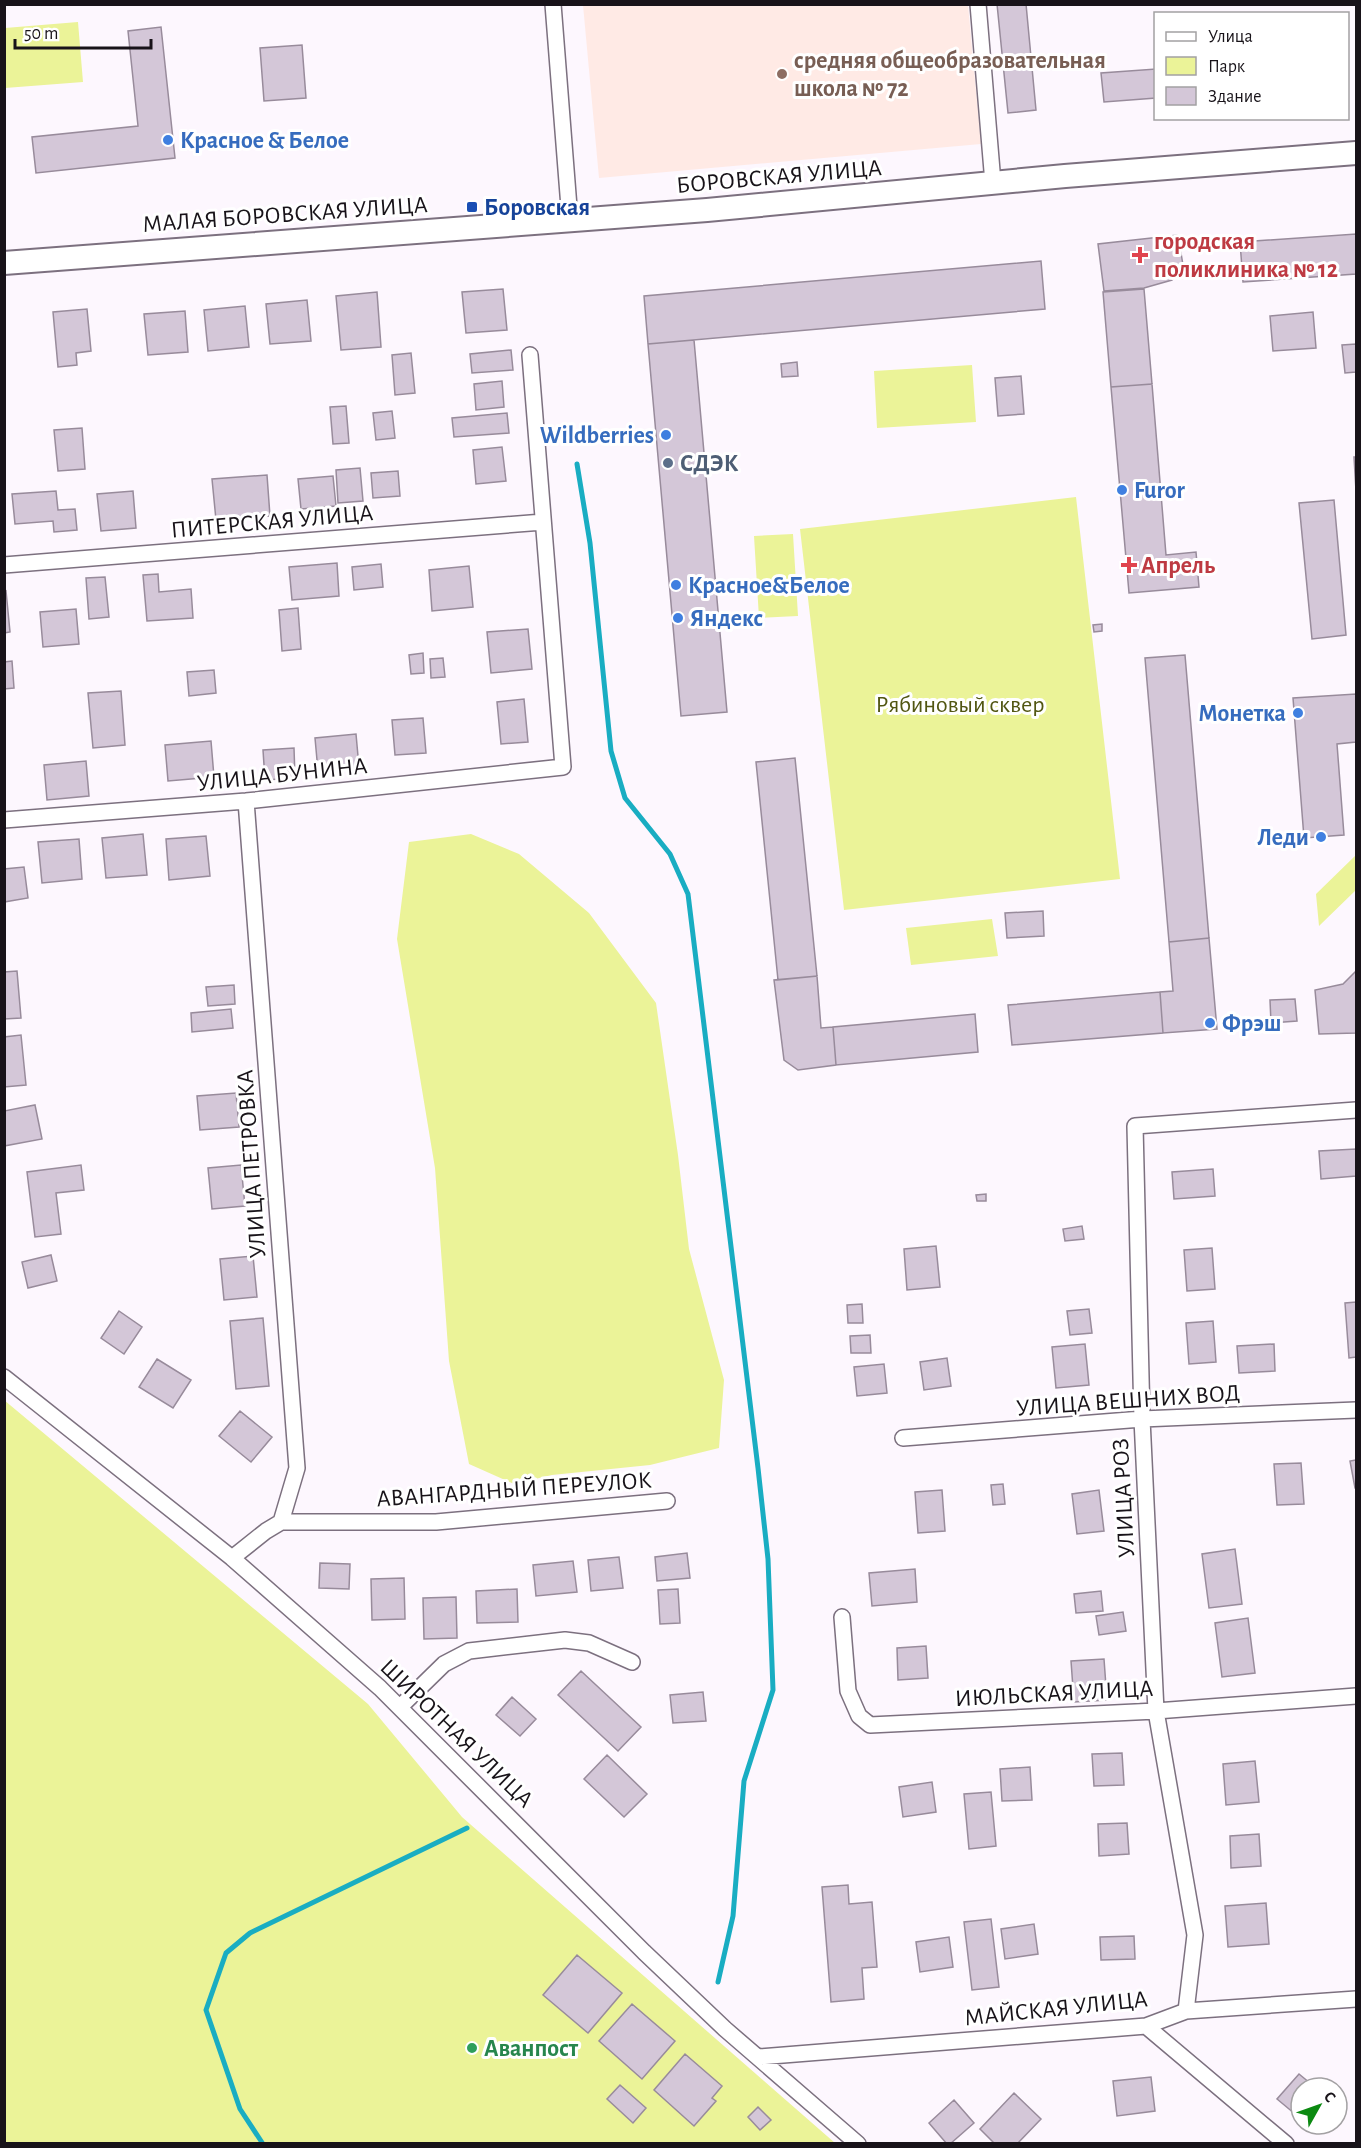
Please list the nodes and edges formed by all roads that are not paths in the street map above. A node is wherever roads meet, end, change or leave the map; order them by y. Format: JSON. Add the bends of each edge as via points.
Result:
{"nodes":[{"id":1,"x":553,"y":4,"type":"edge"},
{"id":2,"x":978,"y":4,"type":"edge"},
{"id":3,"x":1356,"y":153,"type":"edge"},
{"id":4,"x":993,"y":183,"type":"junction"},
{"id":5,"x":570,"y":220,"type":"junction"},
{"id":6,"x":4,"y":263,"type":"edge"},
{"id":7,"x":530,"y":355,"type":"dead end"},
{"id":8,"x":543,"y":522,"type":"junction"},
{"id":9,"x":4,"y":566,"type":"edge"},
{"id":10,"x":246,"y":801,"type":"junction"},
{"id":11,"x":4,"y":820,"type":"edge"},
{"id":12,"x":1356,"y":1110,"type":"edge"},
{"id":13,"x":4,"y":1377,"type":"edge"},
{"id":14,"x":1356,"y":1410,"type":"edge"},
{"id":15,"x":1142,"y":1419,"type":"junction"},
{"id":16,"x":903,"y":1438,"type":"dead end"},
{"id":17,"x":667,"y":1501,"type":"dead end"},
{"id":18,"x":281,"y":1522,"type":"junction"},
{"id":19,"x":231,"y":1558,"type":"junction"},
{"id":20,"x":842,"y":1617,"type":"dead end"},
{"id":21,"x":632,"y":1662,"type":"dead end"},
{"id":22,"x":1356,"y":1696,"type":"edge"},
{"id":23,"x":400,"y":1707,"type":"junction"},
{"id":24,"x":1156,"y":1711,"type":"junction"},
{"id":25,"x":1356,"y":1999,"type":"edge"},
{"id":26,"x":1186,"y":2012,"type":"junction"},
{"id":27,"x":1146,"y":2026,"type":"junction"},
{"id":28,"x":758,"y":2057,"type":"junction"},
{"id":29,"x":858,"y":2144,"type":"edge"},
{"id":30,"x":1286,"y":2144,"type":"edge"}],
"edges":[{"from":1,"to":5,"type":"street"},
{"from":2,"to":4,"type":"street"},
{"from":3,"to":4,"type":"street","name":"БОРОВСКАЯ УЛИЦА"},
{"from":4,"to":5,"type":"street","name":"БОРОВСКАЯ УЛИЦА"},
{"from":5,"to":6,"type":"street","name":"МАЛАЯ БОРОВСКАЯ УЛИЦА"},
{"from":7,"to":8,"type":"street"},
{"from":8,"to":9,"type":"street","name":"ПИТЕРСКАЯ УЛИЦА"},
{"from":8,"to":10,"type":"street","name":"УЛИЦА БУНИНА","via":[[563,767]]},
{"from":10,"to":11,"type":"street","name":"УЛИЦА БУНИНА"},
{"from":10,"to":18,"type":"street","name":"УЛИЦА ПЕТРОВКА","via":[[297,1468]]},
{"from":12,"to":15,"type":"street","name":"УЛИЦА РОЗ","via":[[1135,1126]]},
{"from":13,"to":19,"type":"street","name":"ШИРОТНАЯ УЛИЦА"},
{"from":14,"to":15,"type":"street","name":"УЛИЦА ВЕШНИХ ВОД"},
{"from":15,"to":16,"type":"street","name":"УЛИЦА ВЕШНИХ ВОД"},
{"from":15,"to":24,"type":"street","name":"УЛИЦА РОЗ"},
{"from":17,"to":18,"type":"street","name":"АВАНГАРДНЫЙ ПЕРЕУЛОК","via":[[436,1522]]},
{"from":18,"to":19,"type":"street"},
{"from":19,"to":23,"type":"street","name":"ШИРОТНАЯ УЛИЦА"},
{"from":20,"to":24,"type":"street","name":"ИЮЛЬСКАЯ УЛИЦА","via":[[848,1691],[859,1716],[870,1725]]},
{"from":21,"to":23,"type":"street","via":[[589,1643],[565,1640],[469,1651],[444,1664]]},
{"from":22,"to":24,"type":"street","name":"ИЮЛЬСКАЯ УЛИЦА"},
{"from":23,"to":28,"type":"street","name":"ШИРОТНАЯ УЛИЦА","via":[[644,1952]]},
{"from":24,"to":26,"type":"street","name":"УЛИЦА РОЗ","via":[[1195,1935]]},
{"from":25,"to":26,"type":"street","name":"МАЙСКАЯ УЛИЦА"},
{"from":26,"to":27,"type":"street","name":"МАЙСКАЯ УЛИЦА"},
{"from":27,"to":28,"type":"street","name":"МАЙСКАЯ УЛИЦА"},
{"from":27,"to":30,"type":"street"},
{"from":28,"to":29,"type":"street","name":"ШИРОТНАЯ УЛИЦА"}]}
